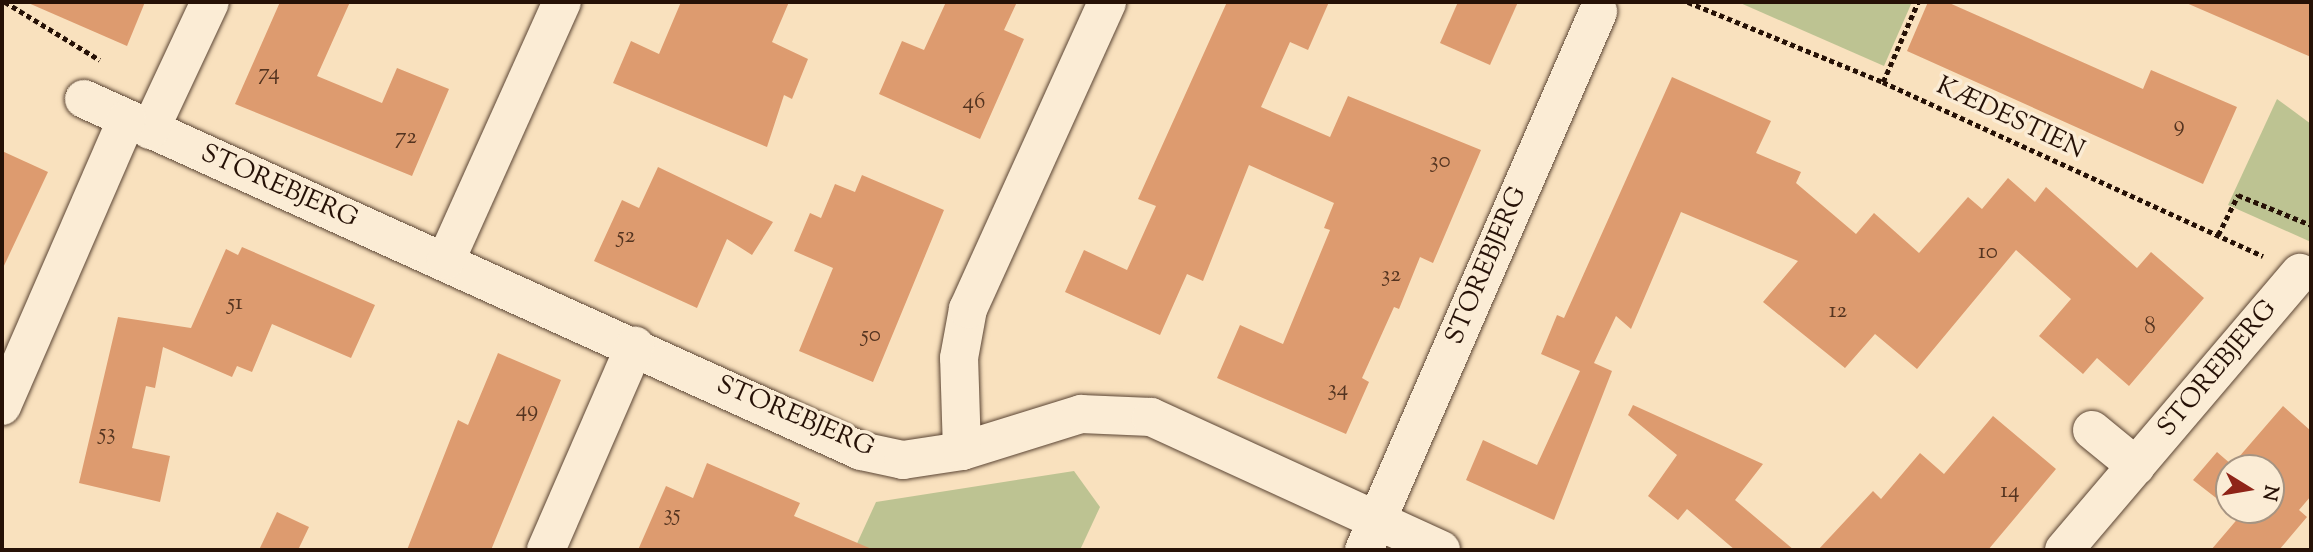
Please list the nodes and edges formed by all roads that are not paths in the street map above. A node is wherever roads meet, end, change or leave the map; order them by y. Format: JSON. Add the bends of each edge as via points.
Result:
{"nodes":[{"id":1,"x":209,"y":2,"type":"edge"},
{"id":2,"x":562,"y":2,"type":"edge"},
{"id":3,"x":1107,"y":2,"type":"edge"},
{"id":4,"x":1598,"y":12,"type":"dead end"},
{"id":5,"x":84,"y":99,"type":"road end"},
{"id":6,"x":138,"y":125,"type":"junction"},
{"id":7,"x":446,"y":260,"type":"junction"},
{"id":8,"x":2300,"y":272,"type":"road end"},
{"id":9,"x":635,"y":345,"type":"junction"},
{"id":10,"x":2,"y":406,"type":"edge"},
{"id":11,"x":2092,"y":430,"type":"dead end"},
{"id":12,"x":962,"y":451,"type":"junction"},
{"id":13,"x":2136,"y":466,"type":"junction"},
{"id":14,"x":1371,"y":535,"type":"edge"},
{"id":15,"x":545,"y":550,"type":"edge"},
{"id":16,"x":1441,"y":550,"type":"edge"},
{"id":17,"x":2064,"y":550,"type":"edge"}],
"edges":[{"from":1,"to":6,"type":"street"},
{"from":2,"to":7,"type":"street"},
{"from":3,"to":12,"type":"street","via":[[968,309],[959,358]]},
{"from":4,"to":14,"type":"street","name":"STOREBJERG"},
{"from":5,"to":6,"type":"street","name":"STOREBJERG"},
{"from":6,"to":7,"type":"street","name":"STOREBJERG"},
{"from":6,"to":10,"type":"street"},
{"from":7,"to":9,"type":"street","name":"STOREBJERG"},
{"from":8,"to":13,"type":"street","name":"STOREBJERG"},
{"from":9,"to":12,"type":"street","name":"STOREBJERG","via":[[861,451],[903,460]]},
{"from":9,"to":15,"type":"street"},
{"from":11,"to":13,"type":"street"},
{"from":12,"to":14,"type":"street","name":"STOREBJERG","via":[[1081,414],[1151,417]]},
{"from":13,"to":17,"type":"street","name":"STOREBJERG"},
{"from":14,"to":16,"type":"street","name":"STOREBJERG"}]}
